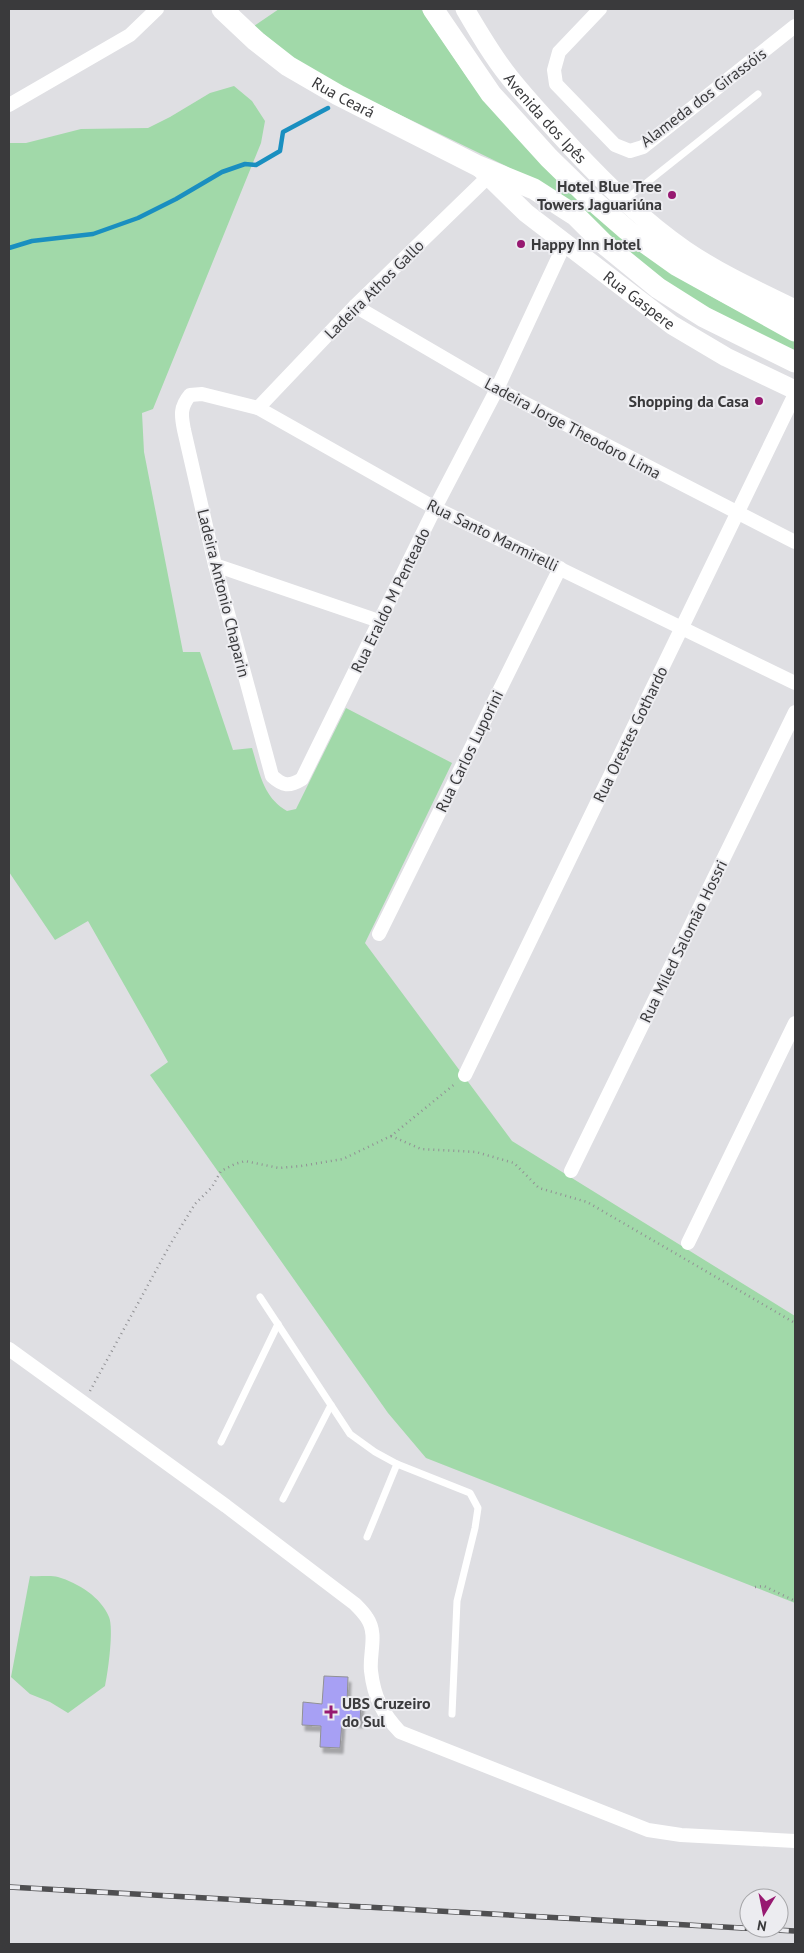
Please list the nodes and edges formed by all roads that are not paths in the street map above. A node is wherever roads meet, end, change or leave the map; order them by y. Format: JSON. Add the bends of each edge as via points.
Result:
{"nodes":[{"id":1,"x":157,"y":9,"type":"edge"},
{"id":2,"x":222,"y":9,"type":"edge"},
{"id":3,"x":432,"y":9,"type":"edge"},
{"id":4,"x":464,"y":9,"type":"edge"},
{"id":5,"x":600,"y":9,"type":"edge"},
{"id":6,"x":795,"y":26,"type":"edge"},
{"id":7,"x":758,"y":94,"type":"dead end"},
{"id":8,"x":9,"y":105,"type":"edge"},
{"id":9,"x":486,"y":172,"type":"junction"},
{"id":10,"x":625,"y":200,"type":"junction"},
{"id":11,"x":565,"y":243,"type":"junction"},
{"id":12,"x":355,"y":306,"type":"junction"},
{"id":13,"x":795,"y":309,"type":"edge"},
{"id":14,"x":795,"y":331,"type":"edge"},
{"id":15,"x":795,"y":362,"type":"edge"},
{"id":16,"x":497,"y":388,"type":"junction"},
{"id":17,"x":795,"y":390,"type":"edge"},
{"id":18,"x":795,"y":394,"type":"edge"},
{"id":19,"x":190,"y":395,"type":"joint"},
{"id":20,"x":258,"y":408,"type":"junction"},
{"id":21,"x":435,"y":508,"type":"junction"},
{"id":22,"x":737,"y":514,"type":"junction"},
{"id":23,"x":795,"y":542,"type":"edge"},
{"id":24,"x":215,"y":565,"type":"junction"},
{"id":25,"x":560,"y":568,"type":"junction"},
{"id":26,"x":379,"y":620,"type":"junction"},
{"id":27,"x":682,"y":628,"type":"junction"},
{"id":28,"x":795,"y":683,"type":"edge"},
{"id":29,"x":795,"y":712,"type":"edge"},
{"id":30,"x":286,"y":785,"type":"joint"},
{"id":31,"x":379,"y":934,"type":"dead end"},
{"id":32,"x":795,"y":1023,"type":"edge"},
{"id":33,"x":465,"y":1075,"type":"road end"},
{"id":34,"x":571,"y":1170,"type":"dead end"},
{"id":35,"x":688,"y":1243,"type":"dead end"},
{"id":36,"x":260,"y":1297,"type":"dead end"},
{"id":37,"x":278,"y":1324,"type":"junction"},
{"id":38,"x":9,"y":1349,"type":"edge"},
{"id":39,"x":331,"y":1405,"type":"junction"},
{"id":40,"x":221,"y":1442,"type":"dead end"},
{"id":41,"x":397,"y":1464,"type":"junction"},
{"id":42,"x":283,"y":1499,"type":"dead end"},
{"id":43,"x":367,"y":1537,"type":"dead end"},
{"id":44,"x":452,"y":1714,"type":"dead end"},
{"id":45,"x":795,"y":1841,"type":"edge"}],
"edges":[{"from":1,"to":8,"type":"street","via":[[130,35]]},
{"from":2,"to":9,"type":"main road","name":"Rua Ceará","via":[[256,42],[288,66]]},
{"from":3,"to":14,"type":"main road","via":[[491,94],[589,197],[676,266]]},
{"from":4,"to":10,"type":"street","name":"Avenida dos Ipês","via":[[509,77]]},
{"from":5,"to":6,"type":"street","name":"Alameda dos Girassóis","via":[[559,52],[554,70],[556,84],[615,145],[630,151],[643,147]]},
{"from":7,"to":10,"type":"lane"},
{"from":9,"to":11,"type":"street","name":"Rua Gaspere","via":[[526,213]]},
{"from":9,"to":12,"type":"street","name":"Ladeira Athos Gallo"},
{"from":9,"to":15,"type":"main road","name":"Rua Ceará","via":[[534,189],[576,216],[632,268],[680,302]]},
{"from":10,"to":13,"type":"street","name":"Avenida dos Ipês","via":[[685,250]]},
{"from":11,"to":16,"type":"street","name":"Rua Eraldo M Penteado"},
{"from":11,"to":17,"type":"street","name":"Rua Gaspere","via":[[672,325],[726,357]]},
{"from":12,"to":16,"type":"street","name":"Ladeira Jorge Theodoro Lima"},
{"from":12,"to":20,"type":"street","name":"Ladeira Athos Gallo"},
{"from":16,"to":21,"type":"street","name":"Rua Eraldo M Penteado"},
{"from":16,"to":22,"type":"street","name":"Ladeira Jorge Theodoro Lima"},
{"from":18,"to":22,"type":"street","name":"Rua Orestes Gothardo"},
{"from":19,"to":20,"type":"street","name":"Rua Santo Marmirelli","via":[[202,394]]},
{"from":19,"to":24,"type":"street","name":"Ladeira Antonio Chaparin","via":[[183,404],[181,415]]},
{"from":20,"to":21,"type":"street","name":"Rua Santo Marmirelli"},
{"from":21,"to":25,"type":"street","name":"Rua Santo Marmirelli"},
{"from":21,"to":26,"type":"street","name":"Rua Eraldo M Penteado"},
{"from":22,"to":23,"type":"street","name":"Ladeira Jorge Theodoro Lima"},
{"from":22,"to":27,"type":"street","name":"Rua Orestes Gothardo"},
{"from":24,"to":26,"type":"street"},
{"from":24,"to":30,"type":"street","name":"Ladeira Antonio Chaparin","via":[[272,776]]},
{"from":25,"to":27,"type":"street","name":"Rua Santo Marmirelli"},
{"from":25,"to":31,"type":"street","name":"Rua Carlos Luporini"},
{"from":26,"to":30,"type":"street","name":"Rua Eraldo M Penteado","via":[[302,778]]},
{"from":27,"to":28,"type":"street","name":"Rua Santo Marmirelli"},
{"from":27,"to":33,"type":"street","name":"Rua Orestes Gothardo"},
{"from":29,"to":34,"type":"street","name":"Rua Miled Salomão Hossri"},
{"from":32,"to":35,"type":"street"},
{"from":36,"to":37,"type":"lane"},
{"from":37,"to":39,"type":"lane"},
{"from":37,"to":40,"type":"lane"},
{"from":38,"to":45,"type":"street","via":[[355,1604],[368,1619],[373,1635],[370,1670],[377,1702],[400,1732],[648,1830],[681,1835]]},
{"from":39,"to":41,"type":"lane","via":[[350,1434]]},
{"from":39,"to":42,"type":"lane"},
{"from":41,"to":43,"type":"lane"},
{"from":41,"to":44,"type":"lane","via":[[470,1493],[478,1508],[457,1602]]}]}
